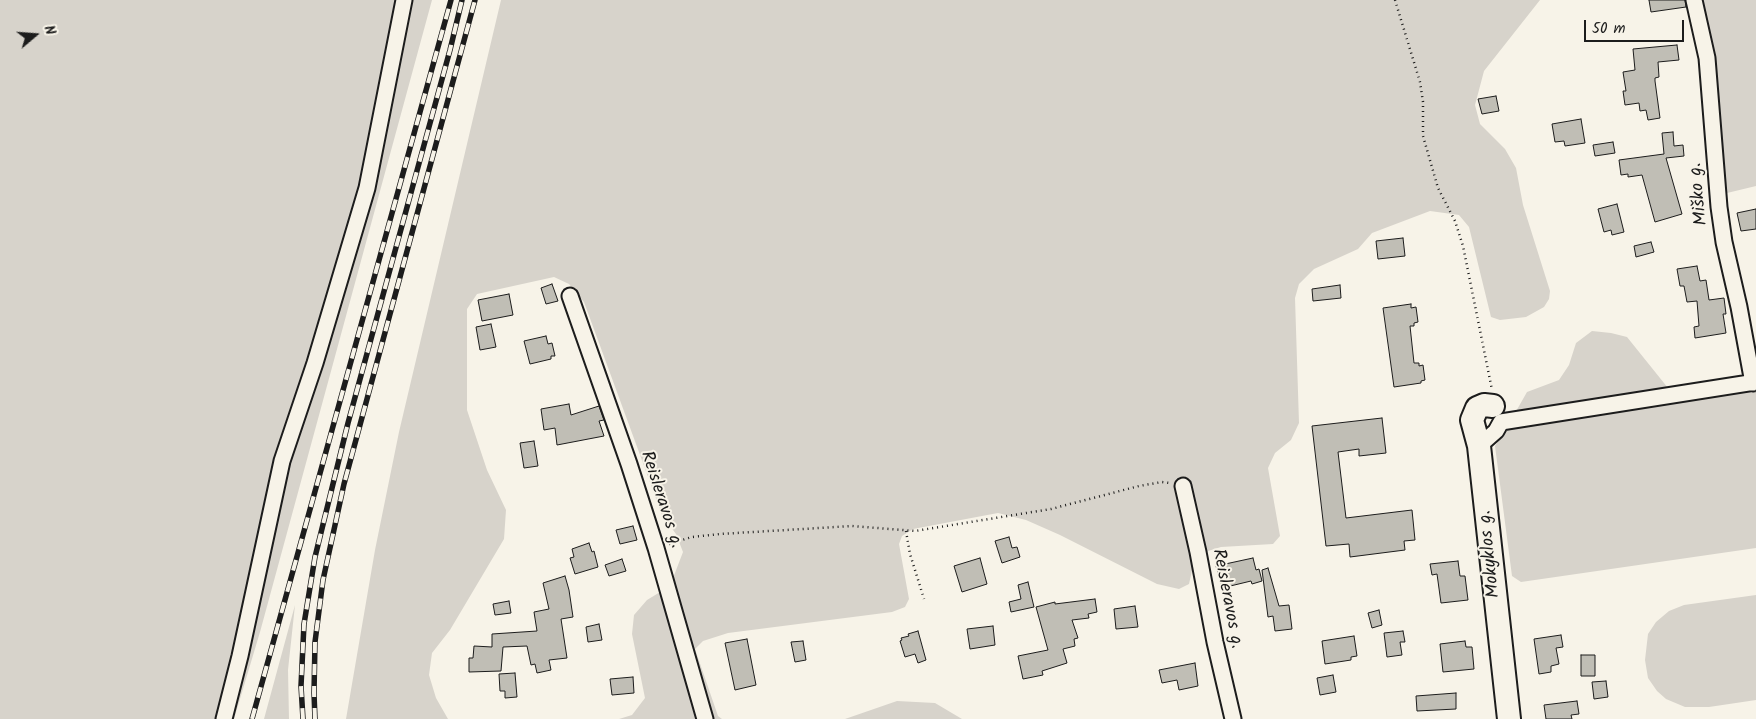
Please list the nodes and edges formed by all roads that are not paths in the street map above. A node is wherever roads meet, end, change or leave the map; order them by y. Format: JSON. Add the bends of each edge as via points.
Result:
{"nodes":[{"id":1,"x":404,"y":0,"type":"edge"},
{"id":2,"x":1694,"y":0,"type":"edge"},
{"id":3,"x":570,"y":296,"type":"dead end"},
{"id":4,"x":1754,"y":383,"type":"edge"},
{"id":5,"x":1497,"y":414,"type":"joint"},
{"id":6,"x":1183,"y":486,"type":"road end"},
{"id":7,"x":224,"y":719,"type":"edge"},
{"id":8,"x":705,"y":719,"type":"edge"},
{"id":9,"x":1233,"y":719,"type":"edge"},
{"id":10,"x":1509,"y":719,"type":"edge"}],
"edges":[{"from":1,"to":7,"type":"street","via":[[367,188],[282,461]]},
{"from":2,"to":4,"type":"street","name":"Miško g.","via":[[1707,58],[1724,242]]},
{"from":3,"to":8,"type":"street","name":"Reisleravos g.","via":[[656,548]]},
{"from":4,"to":5,"type":"street","name":"Miško g."},
{"from":5,"to":10,"type":"main road","name":"Mokyklos g.","via":[[1484,405],[1477,408],[1472,420],[1479,446]]},
{"from":6,"to":9,"type":"street","name":"Reisleravos g."}]}
